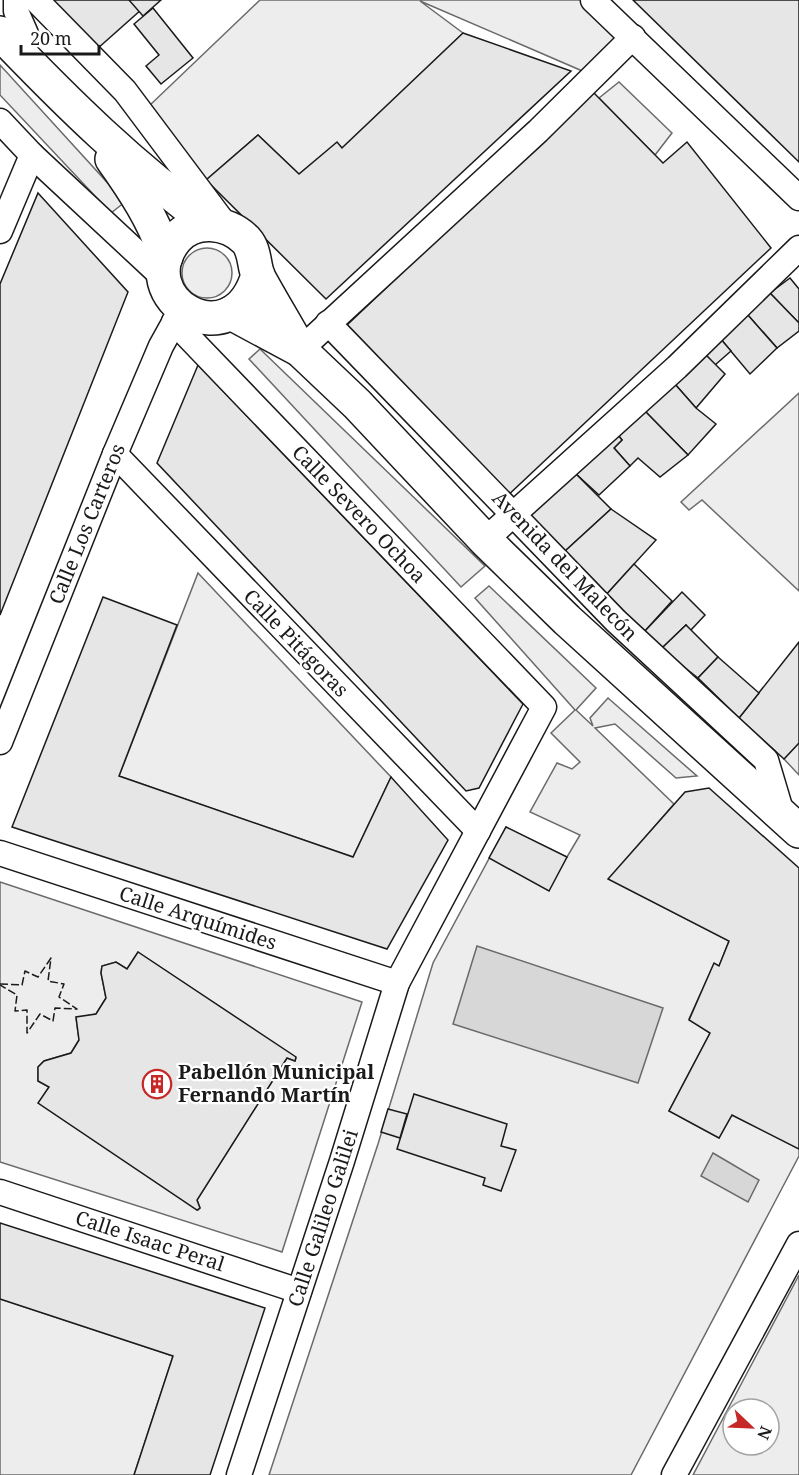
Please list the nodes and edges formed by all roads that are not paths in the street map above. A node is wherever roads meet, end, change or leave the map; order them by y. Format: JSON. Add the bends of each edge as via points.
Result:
{"nodes":[{"id":1,"x":15,"y":0,"type":"edge"},
{"id":2,"x":36,"y":0,"type":"edge"},
{"id":3,"x":593,"y":0,"type":"edge"},
{"id":4,"x":13,"y":34,"type":"edge"},
{"id":5,"x":633,"y":37,"type":"junction"},
{"id":6,"x":0,"y":121,"type":"edge"},
{"id":7,"x":85,"y":121,"type":"junction"},
{"id":8,"x":32,"y":156,"type":"junction"},
{"id":9,"x":799,"y":198,"type":"edge"},
{"id":10,"x":212,"y":222,"type":"junction"},
{"id":11,"x":0,"y":231,"type":"edge"},
{"id":12,"x":799,"y":248,"type":"edge"},
{"id":13,"x":165,"y":268,"type":"junction"},
{"id":14,"x":258,"y":275,"type":"junction"},
{"id":15,"x":231,"y":313,"type":"junction"},
{"id":16,"x":178,"y":315,"type":"junction"},
{"id":17,"x":328,"y":323,"type":"junction"},
{"id":18,"x":300,"y":350,"type":"junction"},
{"id":19,"x":115,"y":454,"type":"junction"},
{"id":20,"x":514,"y":514,"type":"junction"},
{"id":21,"x":485,"y":540,"type":"junction"},
{"id":22,"x":544,"y":707,"type":"joint"},
{"id":23,"x":0,"y":742,"type":"edge"},
{"id":24,"x":791,"y":824,"type":"edge"},
{"id":25,"x":477,"y":831,"type":"junction"},
{"id":26,"x":0,"y":853,"type":"edge"},
{"id":27,"x":397,"y":983,"type":"junction"},
{"id":28,"x":0,"y":1192,"type":"edge"},
{"id":29,"x":799,"y":1244,"type":"edge"},
{"id":30,"x":299,"y":1291,"type":"junction"},
{"id":31,"x":239,"y":1475,"type":"edge"},
{"id":32,"x":674,"y":1475,"type":"edge"}],
"edges":[{"from":1,"to":4,"type":"street"},
{"from":2,"to":10,"type":"street","via":[[125,91]]},
{"from":3,"to":5,"type":"street"},
{"from":4,"to":7,"type":"main road"},
{"from":4,"to":10,"type":"main road"},
{"from":5,"to":9,"type":"street"},
{"from":5,"to":17,"type":"street","via":[[538,131]]},
{"from":6,"to":8,"type":"street"},
{"from":7,"to":10,"type":"main road"},
{"from":7,"to":13,"type":"main road","via":[[140,199],[159,236]]},
{"from":8,"to":11,"type":"street"},
{"from":8,"to":13,"type":"street"},
{"from":10,"to":13,"type":"main road","via":[[177,238]]},
{"from":10,"to":14,"type":"main road","via":[[246,240],[256,259]]},
{"from":12,"to":20,"type":"street","via":[[676,367]]},
{"from":13,"to":16,"type":"main road","via":[[168,294]]},
{"from":14,"to":15,"type":"main road","via":[[253,292],[243,306]]},
{"from":14,"to":18,"type":"main road"},
{"from":15,"to":16,"type":"main road","via":[[209,319]]},
{"from":15,"to":18,"type":"main road"},
{"from":16,"to":19,"type":"street","name":"Calle Los Carteros"},
{"from":16,"to":22,"type":"street","name":"Calle Severo Ochoa"},
{"from":17,"to":18,"type":"street"},
{"from":17,"to":20,"type":"street","name":"Avenida del Malecón"},
{"from":18,"to":21,"type":"main road","name":"Avenida del Malecón","via":[[357,404]]},
{"from":19,"to":23,"type":"street","name":"Calle Los Carteros"},
{"from":19,"to":25,"type":"street","name":"Calle Pitágoras"},
{"from":20,"to":21,"type":"street"},
{"from":20,"to":24,"type":"street","name":"Avenida del Malecón","via":[[616,621],[765,760]]},
{"from":21,"to":24,"type":"main road","name":"Avenida del Malecón"},
{"from":22,"to":25,"type":"street","name":"Calle Galileo Galilei"},
{"from":25,"to":27,"type":"street","name":"Calle Galileo Galilei"},
{"from":26,"to":27,"type":"street","name":"Calle Arquímides"},
{"from":27,"to":30,"type":"street","name":"Calle Galileo Galilei"},
{"from":28,"to":30,"type":"street","name":"Calle Isaac Peral"},
{"from":29,"to":32,"type":"street"},
{"from":30,"to":31,"type":"street","name":"Calle Galileo Galilei"}]}
